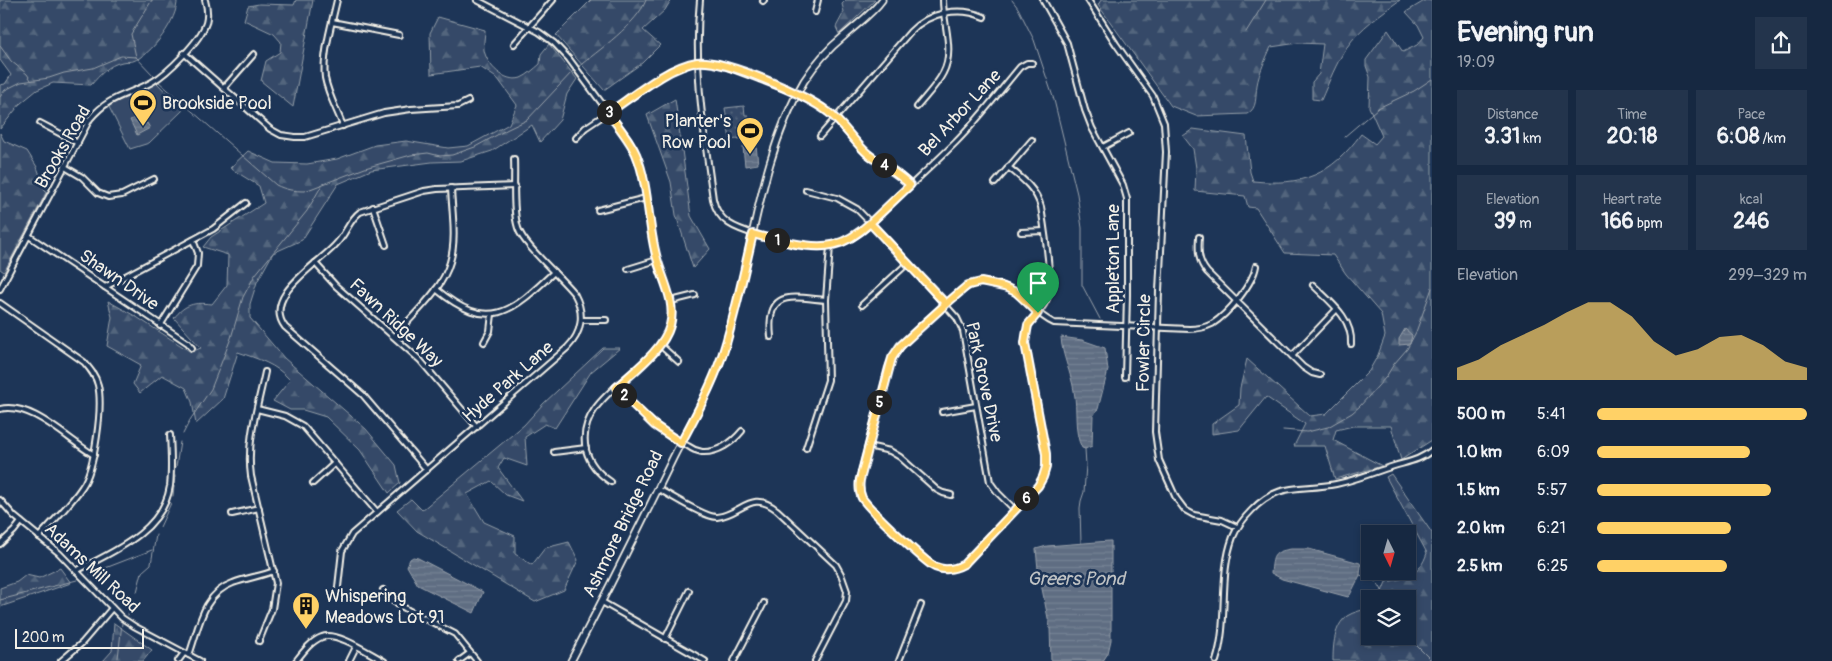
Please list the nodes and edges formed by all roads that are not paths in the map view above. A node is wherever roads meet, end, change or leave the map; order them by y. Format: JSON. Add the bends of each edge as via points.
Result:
{"nodes":[{"id":1,"x":205,"y":0,"type":"edge"},
{"id":2,"x":337,"y":0,"type":"edge"},
{"id":3,"x":477,"y":0,"type":"edge"},
{"id":4,"x":554,"y":0,"type":"edge"},
{"id":5,"x":700,"y":0,"type":"edge"},
{"id":6,"x":818,"y":0,"type":"edge"},
{"id":7,"x":882,"y":0,"type":"edge"},
{"id":8,"x":943,"y":0,"type":"edge"},
{"id":9,"x":1043,"y":0,"type":"edge"},
{"id":10,"x":1088,"y":0,"type":"edge"},
{"id":11,"x":815,"y":12,"type":"dead end"},
{"id":12,"x":943,"y":14,"type":"junction"},
{"id":13,"x":984,"y":17,"type":"dead end"},
{"id":14,"x":332,"y":22,"type":"junction"},
{"id":15,"x":530,"y":27,"type":"junction"},
{"id":16,"x":399,"y":35,"type":"dead end"},
{"id":17,"x":514,"y":44,"type":"dead end"},
{"id":18,"x":184,"y":53,"type":"junction"},
{"id":19,"x":254,"y":54,"type":"dead end"},
{"id":20,"x":697,"y":62,"type":"junction"},
{"id":21,"x":1032,"y":62,"type":"dead end"},
{"id":22,"x":224,"y":88,"type":"junction"},
{"id":23,"x":798,"y":94,"type":"junction"},
{"id":24,"x":468,"y":101,"type":"dead end"},
{"id":25,"x":917,"y":107,"type":"dead end"},
{"id":26,"x":608,"y":113,"type":"junction"},
{"id":27,"x":835,"y":118,"type":"junction"},
{"id":28,"x":40,"y":123,"type":"dead end"},
{"id":29,"x":342,"y":126,"type":"junction"},
{"id":30,"x":1129,"y":133,"type":"dead end"},
{"id":31,"x":820,"y":136,"type":"dead end"},
{"id":32,"x":576,"y":138,"type":"dead end"},
{"id":33,"x":1032,"y":140,"type":"dead end"},
{"id":34,"x":78,"y":142,"type":"junction"},
{"id":35,"x":1103,"y":147,"type":"junction"},
{"id":36,"x":514,"y":159,"type":"dead end"},
{"id":37,"x":65,"y":167,"type":"junction"},
{"id":38,"x":1008,"y":167,"type":"junction"},
{"id":39,"x":154,"y":179,"type":"dead end"},
{"id":40,"x":995,"y":183,"type":"dead end"},
{"id":41,"x":910,"y":185,"type":"junction"},
{"id":42,"x":515,"y":186,"type":"junction"},
{"id":43,"x":451,"y":188,"type":"junction"},
{"id":44,"x":806,"y":190,"type":"dead end"},
{"id":45,"x":646,"y":198,"type":"junction"},
{"id":46,"x":246,"y":203,"type":"dead end"},
{"id":47,"x":373,"y":207,"type":"junction"},
{"id":48,"x":598,"y":210,"type":"dead end"},
{"id":49,"x":870,"y":223,"type":"junction"},
{"id":50,"x":1044,"y":231,"type":"junction"},
{"id":51,"x":1021,"y":232,"type":"dead end"},
{"id":52,"x":753,"y":234,"type":"junction"},
{"id":53,"x":29,"y":236,"type":"junction"},
{"id":54,"x":1199,"y":237,"type":"dead end"},
{"id":55,"x":193,"y":240,"type":"junction"},
{"id":56,"x":386,"y":245,"type":"dead end"},
{"id":57,"x":830,"y":246,"type":"junction"},
{"id":58,"x":657,"y":260,"type":"junction"},
{"id":59,"x":908,"y":263,"type":"junction"},
{"id":60,"x":316,"y":264,"type":"junction"},
{"id":61,"x":1256,"y":266,"type":"dead end"},
{"id":62,"x":628,"y":268,"type":"dead end"},
{"id":63,"x":554,"y":272,"type":"junction"},
{"id":64,"x":1313,"y":285,"type":"dead end"},
{"id":65,"x":105,"y":287,"type":"junction"},
{"id":66,"x":0,"y":289,"type":"edge"},
{"id":67,"x":436,"y":289,"type":"junction"},
{"id":68,"x":695,"y":294,"type":"dead end"},
{"id":69,"x":826,"y":300,"type":"junction"},
{"id":70,"x":670,"y":301,"type":"junction"},
{"id":71,"x":1236,"y":301,"type":"junction"},
{"id":72,"x":0,"y":303,"type":"edge"},
{"id":73,"x":946,"y":304,"type":"junction"},
{"id":74,"x":862,"y":305,"type":"dead end"},
{"id":75,"x":1338,"y":309,"type":"junction"},
{"id":76,"x":1038,"y":313,"type":"junction"},
{"id":77,"x":492,"y":314,"type":"junction"},
{"id":78,"x":581,"y":320,"type":"junction"},
{"id":79,"x":606,"y":320,"type":"dead end"},
{"id":80,"x":160,"y":326,"type":"junction"},
{"id":81,"x":1126,"y":326,"type":"junction"},
{"id":82,"x":1158,"y":328,"type":"junction"},
{"id":83,"x":395,"y":336,"type":"junction"},
{"id":84,"x":771,"y":337,"type":"dead end"},
{"id":85,"x":484,"y":342,"type":"dead end"},
{"id":86,"x":1351,"y":344,"type":"dead end"},
{"id":87,"x":660,"y":345,"type":"junction"},
{"id":88,"x":192,"y":348,"type":"dead end"},
{"id":89,"x":1292,"y":356,"type":"junction"},
{"id":90,"x":679,"y":362,"type":"dead end"},
{"id":91,"x":265,"y":372,"type":"dead end"},
{"id":92,"x":1320,"y":375,"type":"dead end"},
{"id":93,"x":1125,"y":377,"type":"dead end"},
{"id":94,"x":616,"y":388,"type":"junction"},
{"id":95,"x":976,"y":406,"type":"junction"},
{"id":96,"x":0,"y":409,"type":"edge"},
{"id":97,"x":257,"y":409,"type":"junction"},
{"id":98,"x":942,"y":412,"type":"dead end"},
{"id":99,"x":477,"y":427,"type":"junction"},
{"id":100,"x":742,"y":431,"type":"dead end"},
{"id":101,"x":170,"y":435,"type":"dead end"},
{"id":102,"x":681,"y":443,"type":"junction"},
{"id":103,"x":868,"y":446,"type":"junction"},
{"id":104,"x":586,"y":448,"type":"junction"},
{"id":105,"x":806,"y":448,"type":"dead end"},
{"id":106,"x":1432,"y":450,"type":"edge"},
{"id":107,"x":554,"y":452,"type":"dead end"},
{"id":108,"x":94,"y":456,"type":"junction"},
{"id":109,"x":335,"y":464,"type":"junction"},
{"id":110,"x":427,"y":470,"type":"junction"},
{"id":111,"x":611,"y":482,"type":"dead end"},
{"id":112,"x":313,"y":483,"type":"dead end"},
{"id":113,"x":658,"y":489,"type":"junction"},
{"id":114,"x":951,"y":495,"type":"dead end"},
{"id":115,"x":0,"y":500,"type":"edge"},
{"id":116,"x":258,"y":508,"type":"junction"},
{"id":117,"x":1016,"y":510,"type":"junction"},
{"id":118,"x":377,"y":512,"type":"junction"},
{"id":119,"x":232,"y":514,"type":"dead end"},
{"id":120,"x":21,"y":522,"type":"junction"},
{"id":121,"x":1237,"y":527,"type":"junction"},
{"id":122,"x":39,"y":537,"type":"junction"},
{"id":123,"x":0,"y":544,"type":"edge"},
{"id":124,"x":274,"y":571,"type":"junction"},
{"id":125,"x":76,"y":572,"type":"junction"},
{"id":126,"x":383,"y":590,"type":"dead end"},
{"id":127,"x":689,"y":590,"type":"dead end"},
{"id":128,"x":337,"y":596,"type":"dead end"},
{"id":129,"x":602,"y":602,"type":"junction"},
{"id":130,"x":764,"y":602,"type":"dead end"},
{"id":131,"x":921,"y":605,"type":"dead end"},
{"id":132,"x":112,"y":608,"type":"junction"},
{"id":133,"x":665,"y":639,"type":"junction"},
{"id":134,"x":259,"y":642,"type":"dead end"},
{"id":135,"x":356,"y":647,"type":"junction"},
{"id":136,"x":184,"y":653,"type":"junction"},
{"id":137,"x":470,"y":653,"type":"junction"},
{"id":138,"x":189,"y":656,"type":"junction"},
{"id":139,"x":61,"y":661,"type":"edge"},
{"id":140,"x":178,"y":661,"type":"edge"},
{"id":141,"x":200,"y":661,"type":"edge"},
{"id":142,"x":296,"y":661,"type":"edge"},
{"id":143,"x":349,"y":661,"type":"edge"},
{"id":144,"x":384,"y":661,"type":"edge"},
{"id":145,"x":459,"y":661,"type":"edge"},
{"id":146,"x":477,"y":661,"type":"edge"},
{"id":147,"x":571,"y":661,"type":"edge"},
{"id":148,"x":705,"y":661,"type":"edge"},
{"id":149,"x":734,"y":661,"type":"edge"},
{"id":150,"x":815,"y":661,"type":"edge"},
{"id":151,"x":899,"y":661,"type":"edge"},
{"id":152,"x":1216,"y":661,"type":"edge"}],
"edges":[{"from":1,"to":18,"type":"street","name":"Brooks Road","via":[[206,24]]},
{"from":2,"to":14,"type":"street"},
{"from":3,"to":15,"type":"street"},
{"from":4,"to":15,"type":"street"},
{"from":5,"to":20,"type":"street","name":"Bel Arbor Lane"},
{"from":6,"to":11,"type":"street"},
{"from":7,"to":23,"type":"main road","name":"Ashmore Bridge Road","via":[[828,50]]},
{"from":8,"to":12,"type":"street"},
{"from":9,"to":35,"type":"street","name":"Appleton Lane","via":[[1067,43],[1085,110]]},
{"from":10,"to":82,"type":"street","name":"Fowler Circle","via":[[1153,96],[1164,123],[1166,161]]},
{"from":12,"to":13,"type":"street","via":[[965,12]]},
{"from":12,"to":25,"type":"street","via":[[948,48],[946,65]]},
{"from":12,"to":27,"type":"street","via":[[927,18],[915,27]]},
{"from":14,"to":16,"type":"street"},
{"from":14,"to":29,"type":"street","via":[[325,76]]},
{"from":15,"to":17,"type":"street"},
{"from":15,"to":26,"type":"street","via":[[561,51]]},
{"from":18,"to":22,"type":"street"},
{"from":18,"to":34,"type":"street","name":"Brooks Road","via":[[154,81],[103,105],[90,119]]},
{"from":19,"to":22,"type":"street"},
{"from":20,"to":23,"type":"street","via":[[725,65]]},
{"from":20,"to":26,"type":"street","via":[[670,71]]},
{"from":20,"to":52,"type":"street","name":"Bel Arbor Lane","via":[[714,206],[727,223]]},
{"from":21,"to":41,"type":"street","name":"Bel Arbor Lane","via":[[1020,67],[968,130]]},
{"from":22,"to":29,"type":"street","via":[[280,134],[305,137]]},
{"from":23,"to":27,"type":"street"},
{"from":23,"to":52,"type":"main road","name":"Ashmore Bridge Road","via":[[776,146]]},
{"from":24,"to":29,"type":"street","via":[[458,106],[384,113]]},
{"from":26,"to":32,"type":"street"},
{"from":26,"to":45,"type":"street","via":[[635,152]]},
{"from":27,"to":31,"type":"street"},
{"from":27,"to":41,"type":"street","via":[[866,153]]},
{"from":28,"to":34,"type":"street"},
{"from":30,"to":35,"type":"street"},
{"from":33,"to":38,"type":"street"},
{"from":34,"to":37,"type":"street","name":"Brooks Road"},
{"from":35,"to":81,"type":"street","name":"Appleton Lane","via":[[1127,199]]},
{"from":36,"to":42,"type":"street"},
{"from":37,"to":39,"type":"street","via":[[108,197],[122,195]]},
{"from":37,"to":53,"type":"street","name":"Brooks Road"},
{"from":38,"to":40,"type":"street"},
{"from":38,"to":50,"type":"street","via":[[1035,192]]},
{"from":41,"to":49,"type":"street","name":"Bel Arbor Lane"},
{"from":42,"to":43,"type":"street"},
{"from":42,"to":63,"type":"street","via":[[519,231]]},
{"from":43,"to":47,"type":"street","via":[[424,191]]},
{"from":43,"to":67,"type":"street","via":[[452,254]]},
{"from":44,"to":49,"type":"street","name":"Park Grove Drive","via":[[844,200]]},
{"from":45,"to":48,"type":"street"},
{"from":45,"to":58,"type":"street"},
{"from":46,"to":55,"type":"street"},
{"from":47,"to":56,"type":"street"},
{"from":47,"to":60,"type":"street","via":[[356,215],[338,243]]},
{"from":49,"to":57,"type":"street","name":"Bel Arbor Lane","via":[[852,238]]},
{"from":49,"to":59,"type":"street","name":"Park Grove Drive"},
{"from":50,"to":51,"type":"street"},
{"from":50,"to":76,"type":"street","via":[[1050,291]]},
{"from":52,"to":57,"type":"street","name":"Bel Arbor Lane","via":[[809,246]]},
{"from":52,"to":102,"type":"main road","name":"Ashmore Bridge Road","via":[[721,357]]},
{"from":53,"to":65,"type":"street","name":"Shawn Drive"},
{"from":53,"to":66,"type":"street","name":"Brooks Road"},
{"from":54,"to":71,"type":"street","via":[[1201,265]]},
{"from":55,"to":65,"type":"street"},
{"from":55,"to":80,"type":"street","via":[[198,253],[197,266]]},
{"from":57,"to":69,"type":"street"},
{"from":58,"to":62,"type":"street"},
{"from":58,"to":70,"type":"street"},
{"from":59,"to":73,"type":"street","name":"Park Grove Drive"},
{"from":59,"to":74,"type":"street"},
{"from":60,"to":83,"type":"street","name":"Fawn Ridge Way","via":[[336,286]]},
{"from":60,"to":110,"type":"street","via":[[296,280],[282,301],[279,311],[282,322],[363,395]]},
{"from":61,"to":71,"type":"street","via":[[1252,282]]},
{"from":63,"to":77,"type":"street","via":[[520,303]]},
{"from":63,"to":78,"type":"street","via":[[575,295]]},
{"from":64,"to":75,"type":"street"},
{"from":65,"to":80,"type":"street","name":"Shawn Drive"},
{"from":67,"to":77,"type":"street","via":[[466,310]]},
{"from":67,"to":83,"type":"street"},
{"from":68,"to":70,"type":"street"},
{"from":69,"to":84,"type":"street","via":[[792,297],[780,302],[770,316]]},
{"from":69,"to":105,"type":"street","via":[[828,380]]},
{"from":70,"to":87,"type":"street","via":[[670,325]]},
{"from":71,"to":82,"type":"street","via":[[1217,320],[1204,327]]},
{"from":71,"to":89,"type":"street"},
{"from":72,"to":108,"type":"street","via":[[73,353],[93,373],[99,394]]},
{"from":73,"to":76,"type":"street","via":[[968,285],[981,282],[1016,292]]},
{"from":73,"to":95,"type":"street","name":"Park Grove Drive","via":[[963,331]]},
{"from":73,"to":103,"type":"street","via":[[900,346],[892,358]]},
{"from":75,"to":86,"type":"street","via":[[1349,328]]},
{"from":75,"to":89,"type":"street"},
{"from":76,"to":81,"type":"street","via":[[1048,321],[1060,324]]},
{"from":76,"to":117,"type":"street","via":[[1028,325],[1025,343],[1046,467],[1038,486]]},
{"from":77,"to":85,"type":"street","via":[[490,331]]},
{"from":78,"to":79,"type":"street"},
{"from":78,"to":99,"type":"street","name":"Hyde Park Lane","via":[[576,337],[567,348]]},
{"from":80,"to":88,"type":"street","name":"Shawn Drive"},
{"from":81,"to":82,"type":"street"},
{"from":81,"to":93,"type":"street","name":"Appleton Lane"},
{"from":82,"to":121,"type":"street","name":"Fowler Circle","via":[[1155,439],[1166,478],[1184,510]]},
{"from":83,"to":99,"type":"street","name":"Fawn Ridge Way","via":[[420,360]]},
{"from":87,"to":90,"type":"street"},
{"from":87,"to":94,"type":"street"},
{"from":89,"to":92,"type":"street","via":[[1309,371]]},
{"from":91,"to":97,"type":"street"},
{"from":94,"to":102,"type":"street","via":[[654,425]]},
{"from":94,"to":104,"type":"street","via":[[590,417],[585,433]]},
{"from":95,"to":98,"type":"street"},
{"from":95,"to":117,"type":"street","name":"Park Grove Drive","via":[[990,482]]},
{"from":96,"to":108,"type":"street","via":[[12,407],[28,411]]},
{"from":97,"to":109,"type":"street","via":[[298,422]]},
{"from":97,"to":116,"type":"street","via":[[249,458]]},
{"from":99,"to":110,"type":"street","name":"Hyde Park Lane"},
{"from":100,"to":102,"type":"street","via":[[726,445],[710,451],[699,452]]},
{"from":101,"to":125,"type":"street","via":[[170,486],[158,517],[130,541]]},
{"from":102,"to":113,"type":"main road","name":"Ashmore Bridge Road"},
{"from":103,"to":114,"type":"street","via":[[895,453],[937,490]]},
{"from":103,"to":117,"type":"street","via":[[860,480],[861,497],[936,568],[950,569],[964,564]]},
{"from":104,"to":107,"type":"street"},
{"from":104,"to":111,"type":"street","via":[[594,467]]},
{"from":106,"to":121,"type":"street","via":[[1417,459],[1345,482],[1277,491],[1258,503]]},
{"from":108,"to":122,"type":"street","via":[[82,488]]},
{"from":109,"to":112,"type":"street"},
{"from":109,"to":118,"type":"street"},
{"from":110,"to":118,"type":"street","name":"Hyde Park Lane"},
{"from":113,"to":129,"type":"main road","name":"Ashmore Bridge Road"},
{"from":113,"to":150,"type":"street","via":[[712,517],[752,502],[767,503],[836,565],[845,583],[847,598]]},
{"from":115,"to":120,"type":"street","name":"Adams Mill Road"},
{"from":116,"to":119,"type":"street"},
{"from":116,"to":124,"type":"street"},
{"from":118,"to":128,"type":"street","name":"Hyde Park Lane","via":[[344,545]]},
{"from":120,"to":122,"type":"street","name":"Adams Mill Road"},
{"from":120,"to":123,"type":"street"},
{"from":121,"to":152,"type":"street","via":[[1228,555]]},
{"from":122,"to":125,"type":"street","name":"Adams Mill Road"},
{"from":124,"to":134,"type":"street","via":[[274,602]]},
{"from":124,"to":138,"type":"street","via":[[232,583],[214,595],[204,610]]},
{"from":125,"to":132,"type":"street","name":"Adams Mill Road"},
{"from":126,"to":137,"type":"street","via":[[388,598],[455,634]]},
{"from":127,"to":133,"type":"street"},
{"from":129,"to":133,"type":"street"},
{"from":129,"to":147,"type":"main road","name":"Ashmore Bridge Road"},
{"from":130,"to":149,"type":"street"},
{"from":131,"to":151,"type":"street"},
{"from":132,"to":136,"type":"street","name":"Adams Mill Road","via":[[131,624]]},
{"from":132,"to":139,"type":"street","via":[[82,643]]},
{"from":133,"to":148,"type":"street"},
{"from":135,"to":142,"type":"street","via":[[340,637],[323,636]]},
{"from":135,"to":143,"type":"street"},
{"from":135,"to":144,"type":"street"},
{"from":136,"to":138,"type":"street","name":"Adams Mill Road"},
{"from":136,"to":140,"type":"street"},
{"from":137,"to":145,"type":"street"},
{"from":137,"to":146,"type":"street"},
{"from":138,"to":141,"type":"street","name":"Adams Mill Road"}]}
